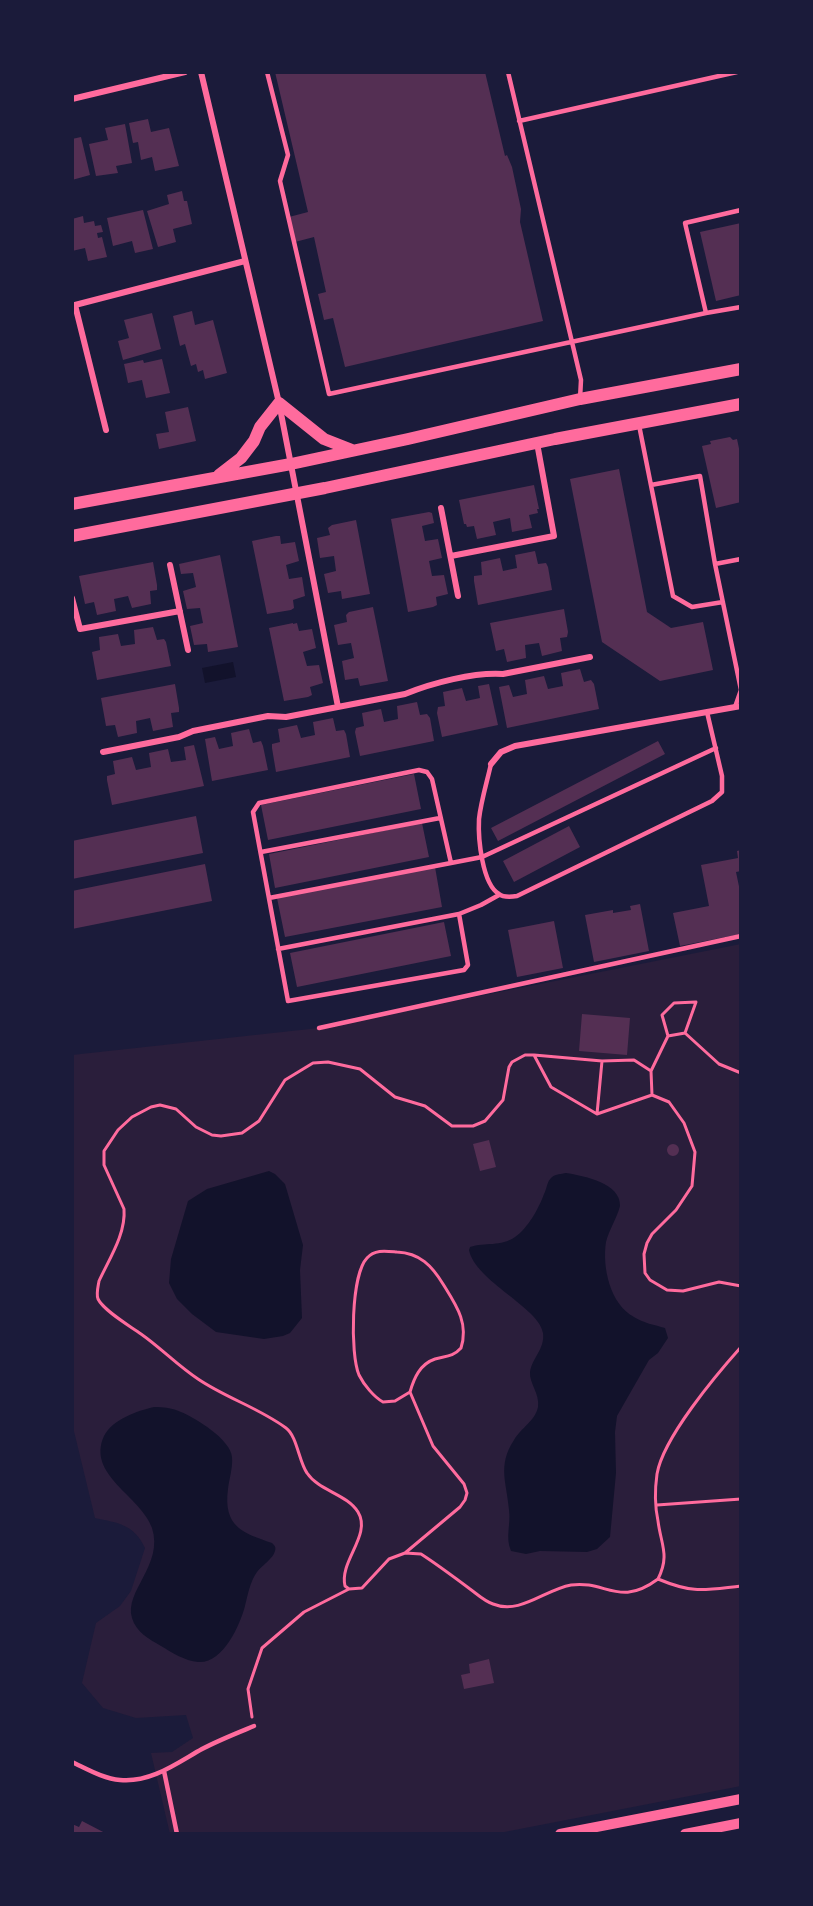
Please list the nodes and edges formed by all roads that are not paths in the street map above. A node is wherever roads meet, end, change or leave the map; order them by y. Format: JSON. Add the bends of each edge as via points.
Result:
{"nodes":[{"id":1,"x":185,"y":72,"type":"edge"},
{"id":2,"x":201,"y":72,"type":"edge"},
{"id":3,"x":267,"y":72,"type":"edge"},
{"id":4,"x":508,"y":72,"type":"edge"},
{"id":5,"x":737,"y":72,"type":"edge"},
{"id":6,"x":72,"y":99,"type":"edge"},
{"id":7,"x":519,"y":121,"type":"junction"},
{"id":8,"x":741,"y":210,"type":"edge"},
{"id":9,"x":245,"y":261,"type":"junction"},
{"id":10,"x":741,"y":307,"type":"edge"},
{"id":11,"x":706,"y":313,"type":"junction"},
{"id":12,"x":572,"y":343,"type":"junction"},
{"id":13,"x":741,"y":369,"type":"edge"},
{"id":14,"x":580,"y":399,"type":"junction"},
{"id":15,"x":279,"y":403,"type":"junction"},
{"id":16,"x":741,"y":404,"type":"edge"},
{"id":17,"x":639,"y":424,"type":"junction"},
{"id":18,"x":106,"y":430,"type":"dead end"},
{"id":19,"x":537,"y":443,"type":"junction"},
{"id":20,"x":354,"y":451,"type":"junction"},
{"id":21,"x":291,"y":464,"type":"junction"},
{"id":22,"x":216,"y":477,"type":"junction"},
{"id":23,"x":651,"y":485,"type":"junction"},
{"id":24,"x":297,"y":494,"type":"junction"},
{"id":25,"x":72,"y":504,"type":"edge"},
{"id":26,"x":441,"y":508,"type":"dead end"},
{"id":27,"x":72,"y":536,"type":"edge"},
{"id":28,"x":451,"y":556,"type":"junction"},
{"id":29,"x":741,"y":559,"type":"edge"},
{"id":30,"x":714,"y":564,"type":"junction"},
{"id":31,"x":170,"y":565,"type":"dead end"},
{"id":32,"x":458,"y":596,"type":"dead end"},
{"id":33,"x":72,"y":598,"type":"edge"},
{"id":34,"x":723,"y":602,"type":"junction"},
{"id":35,"x":180,"y":611,"type":"junction"},
{"id":36,"x":188,"y":650,"type":"dead end"},
{"id":37,"x":590,"y":657,"type":"dead end"},
{"id":38,"x":738,"y":706,"type":"edge"},
{"id":39,"x":338,"y":707,"type":"junction"},
{"id":40,"x":707,"y":712,"type":"junction"},
{"id":41,"x":716,"y":748,"type":"junction"},
{"id":42,"x":102,"y":752,"type":"dead end"},
{"id":43,"x":491,"y":764,"type":"joint"},
{"id":44,"x":440,"y":818,"type":"junction"},
{"id":45,"x":261,"y":852,"type":"junction"},
{"id":46,"x":482,"y":857,"type":"junction"},
{"id":47,"x":451,"y":863,"type":"junction"},
{"id":48,"x":499,"y":894,"type":"junction"},
{"id":49,"x":269,"y":898,"type":"junction"},
{"id":50,"x":459,"y":914,"type":"junction"},
{"id":51,"x":741,"y":936,"type":"edge"},
{"id":52,"x":278,"y":949,"type":"junction"},
{"id":53,"x":319,"y":1028,"type":"dead end"},
{"id":54,"x":254,"y":1726,"type":"road end"},
{"id":55,"x":72,"y":1762,"type":"edge"},
{"id":56,"x":164,"y":1771,"type":"junction"},
{"id":57,"x":741,"y":1799,"type":"edge"},
{"id":58,"x":741,"y":1823,"type":"edge"},
{"id":59,"x":177,"y":1834,"type":"edge"},
{"id":60,"x":560,"y":1834,"type":"edge"},
{"id":61,"x":685,"y":1834,"type":"edge"}],
"edges":[{"from":1,"to":6,"type":"street"},
{"from":2,"to":9,"type":"street"},
{"from":3,"to":12,"type":"lane","via":[[288,155],[280,181],[329,394]]},
{"from":4,"to":7,"type":"lane"},
{"from":5,"to":7,"type":"lane"},
{"from":7,"to":12,"type":"lane"},
{"from":8,"to":11,"type":"lane","via":[[685,223]]},
{"from":9,"to":15,"type":"street"},
{"from":9,"to":18,"type":"street","via":[[75,305]]},
{"from":10,"to":11,"type":"lane"},
{"from":11,"to":12,"type":"lane"},
{"from":12,"to":14,"type":"lane","via":[[581,380]]},
{"from":13,"to":14,"type":"main road"},
{"from":14,"to":20,"type":"main road"},
{"from":15,"to":20,"type":"main road","via":[[324,439]]},
{"from":15,"to":21,"type":"street"},
{"from":15,"to":22,"type":"main road","via":[[241,458]]},
{"from":16,"to":17,"type":"main road"},
{"from":17,"to":19,"type":"main road"},
{"from":17,"to":23,"type":"lane"},
{"from":19,"to":24,"type":"main road"},
{"from":19,"to":28,"type":"street","via":[[554,536]]},
{"from":20,"to":21,"type":"main road"},
{"from":21,"to":22,"type":"main road"},
{"from":21,"to":24,"type":"street"},
{"from":22,"to":25,"type":"main road"},
{"from":23,"to":30,"type":"lane","via":[[700,476]]},
{"from":23,"to":34,"type":"lane","via":[[673,596],[692,608]]},
{"from":24,"to":27,"type":"main road"},
{"from":24,"to":39,"type":"street"},
{"from":26,"to":28,"type":"street"},
{"from":28,"to":32,"type":"street"},
{"from":29,"to":30,"type":"lane"},
{"from":30,"to":34,"type":"lane"},
{"from":31,"to":35,"type":"street"},
{"from":33,"to":35,"type":"street","via":[[80,629]]},
{"from":34,"to":38,"type":"lane","via":[[741,690]]},
{"from":35,"to":36,"type":"street"},
{"from":37,"to":39,"type":"street","via":[[503,674],[489,673]]},
{"from":38,"to":40,"type":"street"},
{"from":39,"to":42,"type":"street","via":[[268,717]]},
{"from":40,"to":41,"type":"lane"},
{"from":40,"to":43,"type":"street","via":[[515,746],[501,752]]},
{"from":41,"to":46,"type":"lane"},
{"from":41,"to":48,"type":"lane","via":[[722,792],[712,801],[517,896]]},
{"from":43,"to":46,"type":"lane","via":[[479,817]]},
{"from":44,"to":45,"type":"lane"},
{"from":44,"to":45,"type":"lane","via":[[432,779],[427,772],[418,770],[259,803],[254,812]]},
{"from":44,"to":47,"type":"lane"},
{"from":45,"to":49,"type":"lane"},
{"from":46,"to":47,"type":"lane"},
{"from":46,"to":48,"type":"lane","via":[[492,888]]},
{"from":47,"to":49,"type":"lane"},
{"from":48,"to":50,"type":"lane"},
{"from":49,"to":52,"type":"lane"},
{"from":50,"to":52,"type":"lane"},
{"from":50,"to":52,"type":"lane","via":[[468,965],[464,969],[288,1000]]},
{"from":51,"to":53,"type":"lane"},
{"from":54,"to":56,"type":"lane","via":[[203,1748]]},
{"from":55,"to":56,"type":"lane","via":[[118,1780]]},
{"from":56,"to":59,"type":"lane"},
{"from":57,"to":60,"type":"street"},
{"from":58,"to":61,"type":"street"}]}
